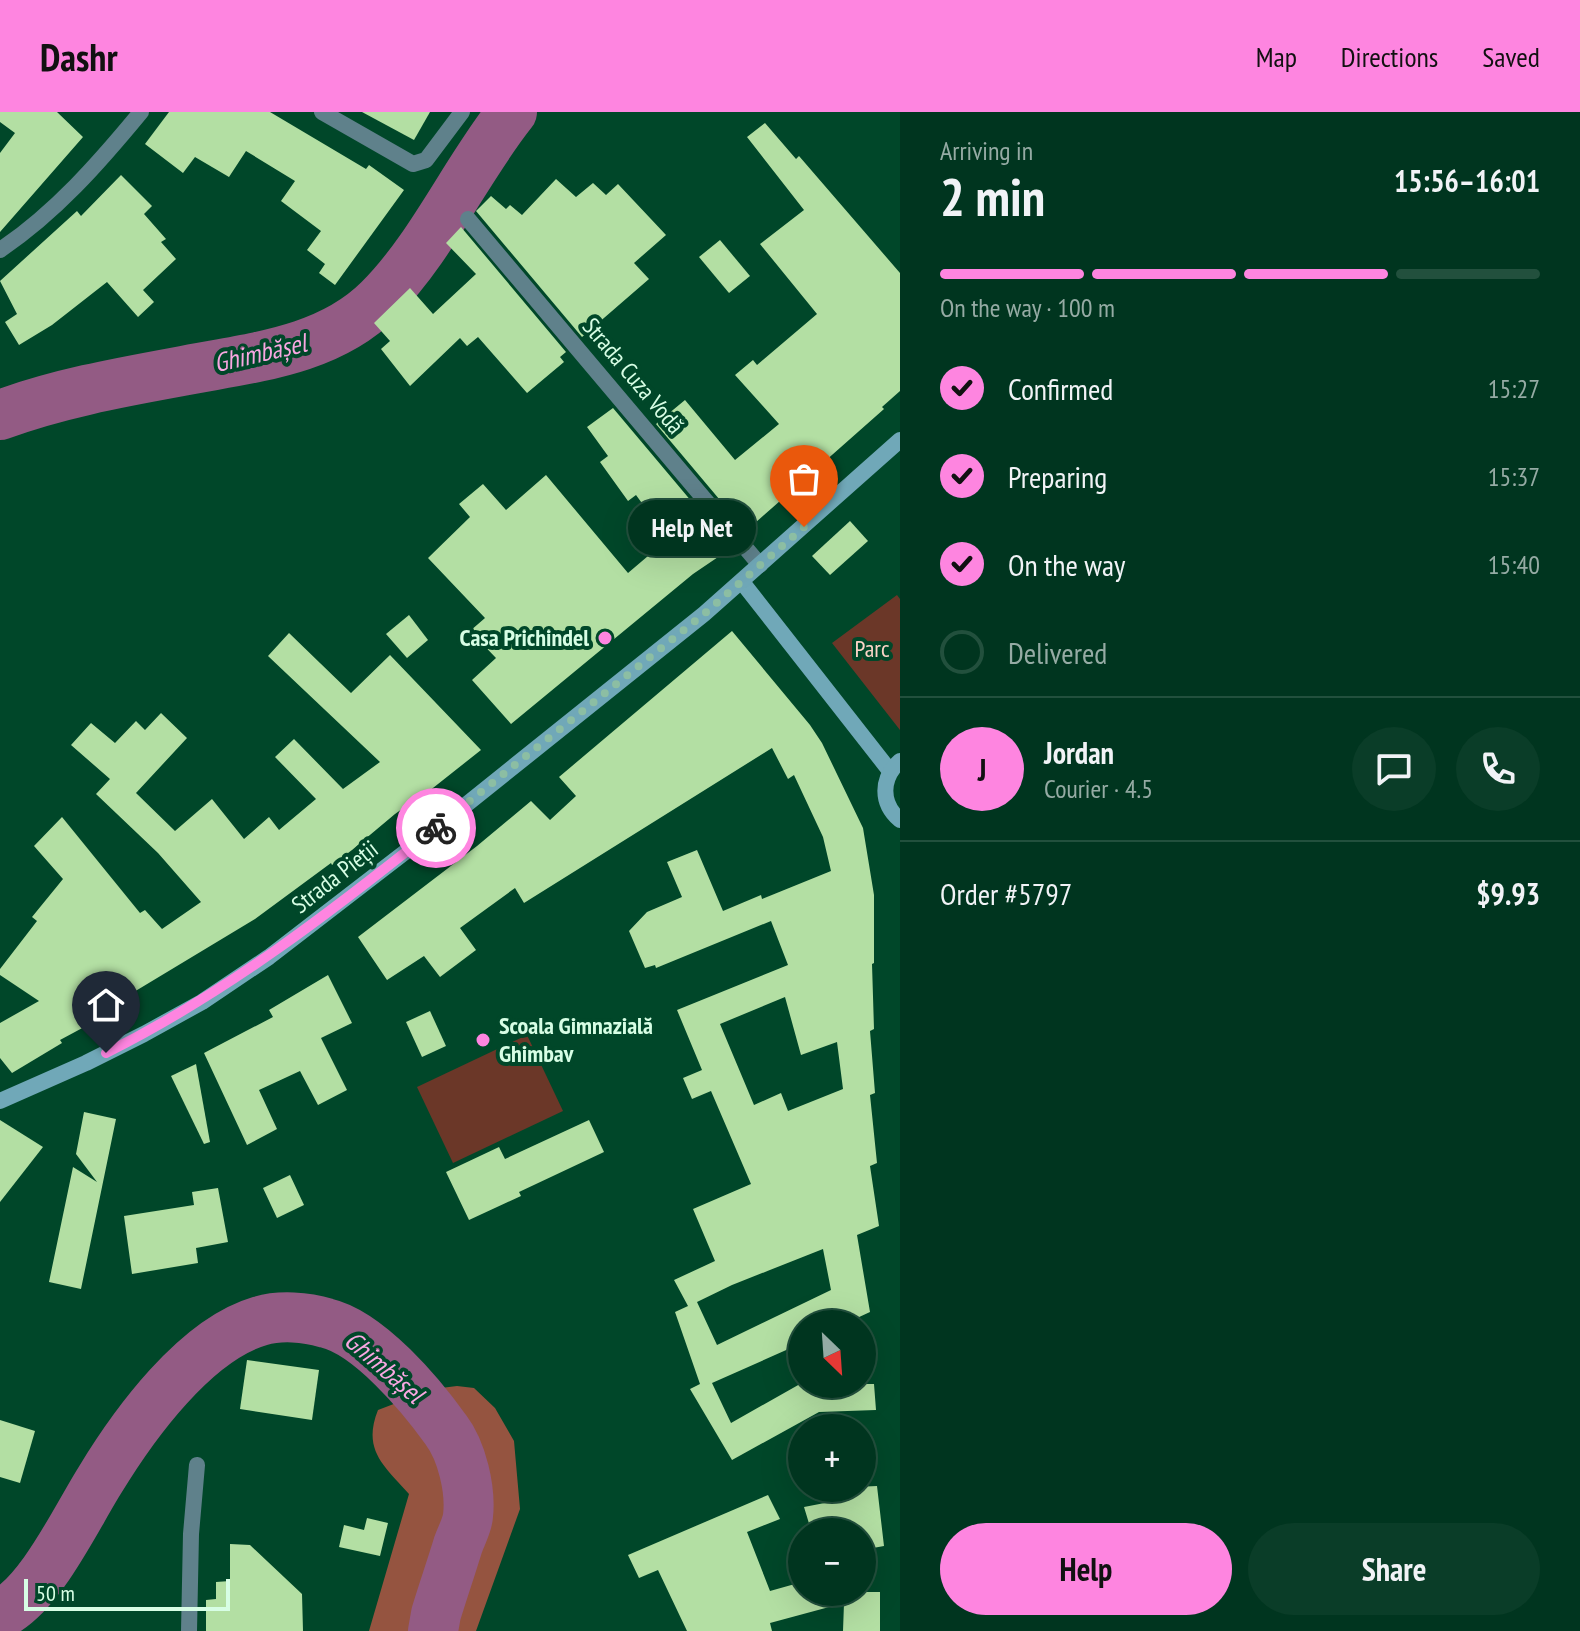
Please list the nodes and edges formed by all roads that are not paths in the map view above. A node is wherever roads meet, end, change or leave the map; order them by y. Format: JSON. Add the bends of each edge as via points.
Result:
{"nodes":[{"id":1,"x":141,"y":112,"type":"edge"},
{"id":2,"x":322,"y":112,"type":"edge"},
{"id":3,"x":462,"y":112,"type":"edge"},
{"id":4,"x":468,"y":219,"type":"dead end"},
{"id":5,"x":0,"y":250,"type":"edge"},
{"id":6,"x":900,"y":440,"type":"edge"},
{"id":7,"x":760,"y":565,"type":"junction"},
{"id":8,"x":742,"y":582,"type":"junction"},
{"id":9,"x":895,"y":766,"type":"edge"},
{"id":10,"x":900,"y":820,"type":"edge"},
{"id":11,"x":0,"y":1101,"type":"edge"},
{"id":12,"x":197,"y":1465,"type":"dead end"},
{"id":13,"x":189,"y":1631,"type":"edge"}],
"edges":[{"from":1,"to":5,"type":"street","via":[[99,163]]},
{"from":2,"to":3,"type":"street","via":[[413,164],[426,160]]},
{"from":4,"to":7,"type":"street","name":"Strada Cuza Vodă"},
{"from":6,"to":7,"type":"street","name":"Strada Pieții"},
{"from":7,"to":8,"type":"street","name":"Strada Pieții"},
{"from":8,"to":9,"type":"street"},
{"from":8,"to":11,"type":"street","name":"Strada Pieții","via":[[269,957],[144,1034]]},
{"from":9,"to":10,"type":"street","via":[[885,793]]},
{"from":12,"to":13,"type":"street"}]}
